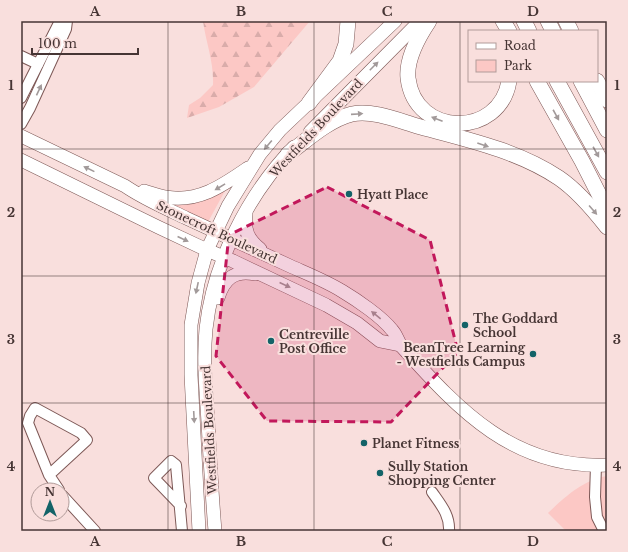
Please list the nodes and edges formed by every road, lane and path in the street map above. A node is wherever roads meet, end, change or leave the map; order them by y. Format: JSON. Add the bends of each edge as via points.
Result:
{"nodes":[{"id":1,"x":60,"y":21,"type":"edge"},
{"id":2,"x":67,"y":21,"type":"edge"},
{"id":3,"x":348,"y":21,"type":"edge"},
{"id":4,"x":395,"y":21,"type":"edge"},
{"id":5,"x":420,"y":21,"type":"edge"},
{"id":6,"x":429,"y":21,"type":"edge"},
{"id":7,"x":500,"y":21,"type":"edge"},
{"id":8,"x":504,"y":21,"type":"edge"},
{"id":9,"x":524,"y":21,"type":"edge"},
{"id":10,"x":548,"y":21,"type":"edge"},
{"id":11,"x":566,"y":21,"type":"edge"},
{"id":12,"x":504,"y":30,"type":"edge"},
{"id":13,"x":508,"y":30,"type":"edge"},
{"id":14,"x":528,"y":30,"type":"edge"},
{"id":15,"x":553,"y":30,"type":"edge"},
{"id":16,"x":570,"y":30,"type":"edge"},
{"id":17,"x":21,"y":56,"type":"edge"},
{"id":18,"x":38,"y":64,"type":"junction"},
{"id":19,"x":509,"y":82,"type":"edge"},
{"id":20,"x":538,"y":82,"type":"edge"},
{"id":21,"x":558,"y":82,"type":"edge"},
{"id":22,"x":582,"y":82,"type":"edge"},
{"id":23,"x":598,"y":82,"type":"edge"},
{"id":24,"x":21,"y":98,"type":"edge"},
{"id":25,"x":607,"y":100,"type":"edge"},
{"id":26,"x":309,"y":103,"type":"junction"},
{"id":27,"x":21,"y":124,"type":"edge"},
{"id":28,"x":607,"y":130,"type":"edge"},
{"id":29,"x":21,"y":136,"type":"edge"},
{"id":30,"x":288,"y":154,"type":"junction"},
{"id":31,"x":21,"y":160,"type":"edge"},
{"id":32,"x":253,"y":165,"type":"junction"},
{"id":33,"x":607,"y":172,"type":"edge"},
{"id":34,"x":125,"y":186,"type":"junction"},
{"id":35,"x":248,"y":208,"type":"junction"},
{"id":36,"x":607,"y":210,"type":"edge"},
{"id":37,"x":607,"y":228,"type":"edge"},
{"id":38,"x":215,"y":231,"type":"junction"},
{"id":39,"x":232,"y":238,"type":"junction"},
{"id":40,"x":207,"y":250,"type":"junction"},
{"id":41,"x":270,"y":256,"type":"junction"},
{"id":42,"x":224,"y":257,"type":"junction"},
{"id":43,"x":265,"y":276,"type":"junction"},
{"id":44,"x":205,"y":345,"type":"junction"},
{"id":45,"x":400,"y":345,"type":"junction"},
{"id":46,"x":602,"y":465,"type":"edge"},
{"id":47,"x":49,"y":475,"type":"junction"},
{"id":48,"x":54,"y":482,"type":"edge"},
{"id":49,"x":432,"y":492,"type":"dead end"},
{"id":50,"x":70,"y":504,"type":"edge"},
{"id":51,"x":181,"y":506,"type":"dead end"},
{"id":52,"x":95,"y":531,"type":"edge"},
{"id":53,"x":182,"y":531,"type":"edge"},
{"id":54,"x":199,"y":531,"type":"edge"},
{"id":55,"x":215,"y":531,"type":"edge"},
{"id":56,"x":449,"y":531,"type":"edge"},
{"id":57,"x":604,"y":531,"type":"edge"}],
"edges":[{"from":1,"to":18,"type":"street"},
{"from":27,"to":2,"type":"street","one_way":true,"via":[[66,29]]},
{"from":3,"to":26,"type":"highway","via":[[346,44],[340,61]]},
{"from":4,"to":26,"type":"main road","name":"Westfields Boulevard"},
{"from":30,"to":5,"type":"main road","name":"Westfields Boulevard","one_way":true},
{"from":19,"to":6,"type":"highway","one_way":true,"via":[[502,100],[493,111],[482,118],[465,124],[447,123],[430,116],[419,106],[411,90],[408,76],[415,46]]},
{"from":7,"to":12,"type":"highway"},
{"from":8,"to":13,"type":"highway"},
{"from":9,"to":14,"type":"highway"},
{"from":10,"to":15,"type":"highway"},
{"from":11,"to":16,"type":"highway"},
{"from":17,"to":18,"type":"street"},
{"from":18,"to":24,"type":"street"},
{"from":20,"to":36,"type":"highway","one_way":true},
{"from":21,"to":33,"type":"highway","one_way":true},
{"from":22,"to":28,"type":"highway"},
{"from":23,"to":25,"type":"highway"},
{"from":26,"to":32,"type":"main road","name":"Westfields Boulevard","one_way":true,"via":[[280,130]]},
{"from":34,"to":29,"type":"main road","name":"Stonecroft Boulevard","one_way":true},
{"from":30,"to":35,"type":"main road","name":"Westfields Boulevard","via":[[276,166]]},
{"from":30,"to":37,"type":"highway","one_way":true,"via":[[343,117],[357,114],[385,117],[462,138],[514,155],[539,167],[577,192]]},
{"from":31,"to":40,"type":"main road","name":"Stonecroft Boulevard","one_way":true},
{"from":32,"to":34,"type":"main road","one_way":true,"via":[[214,190],[182,198],[165,197]]},
{"from":32,"to":38,"type":"main road","name":"Westfields Boulevard"},
{"from":34,"to":38,"type":"main road","name":"Stonecroft Boulevard","via":[[139,196]]},
{"from":35,"to":39,"type":"main road","name":"Westfields Boulevard"},
{"from":35,"to":41,"type":"main road","via":[[245,228],[254,244]]},
{"from":38,"to":39,"type":"main road","name":"Stonecroft Boulevard"},
{"from":38,"to":40,"type":"main road","name":"Westfields Boulevard"},
{"from":39,"to":41,"type":"main road","name":"Stonecroft Boulevard"},
{"from":39,"to":42,"type":"main road","name":"Westfields Boulevard"},
{"from":40,"to":42,"type":"main road","name":"Stonecroft Boulevard"},
{"from":40,"to":54,"type":"main road","name":"Westfields Boulevard","one_way":true,"via":[[191,325]]},
{"from":45,"to":41,"type":"main road","name":"Stonecroft Boulevard","one_way":true,"via":[[393,330],[352,297]]},
{"from":42,"to":43,"type":"main road","name":"Stonecroft Boulevard"},
{"from":42,"to":44,"type":"main road","name":"Westfields Boulevard","via":[[209,307]]},
{"from":43,"to":44,"type":"main road","via":[[242,272],[227,280],[214,312],[211,337]]},
{"from":43,"to":45,"type":"main road","name":"Stonecroft Boulevard","one_way":true,"via":[[341,313],[380,341]]},
{"from":44,"to":55,"type":"main road","name":"Westfields Boulevard","via":[[204,364]]},
{"from":45,"to":46,"type":"main road","name":"Stonecroft Boulevard","via":[[450,399],[496,435],[542,456],[560,461]]},
{"from":46,"to":57,"type":"street","via":[[595,497],[597,517]]},
{"from":47,"to":47,"type":"street","via":[[28,424],[35,408],[81,433],[87,440]]},
{"from":47,"to":48,"type":"street"},
{"from":49,"to":56,"type":"street","via":[[446,510]]},
{"from":50,"to":52,"type":"street"},
{"from":51,"to":53,"type":"street"}]}
